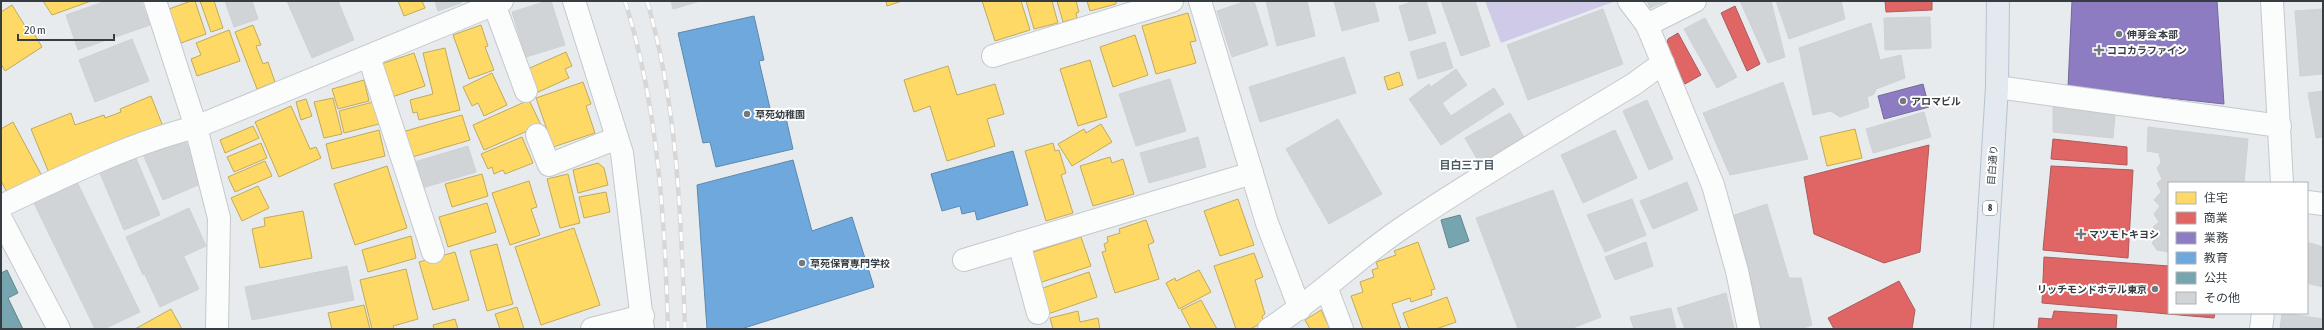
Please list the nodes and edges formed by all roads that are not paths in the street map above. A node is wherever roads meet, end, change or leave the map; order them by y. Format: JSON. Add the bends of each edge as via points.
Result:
{"nodes":[{"id":1,"x":155,"y":1,"type":"edge"},
{"id":2,"x":574,"y":1,"type":"edge"},
{"id":3,"x":1172,"y":1,"type":"edge"},
{"id":4,"x":1200,"y":1,"type":"edge"},
{"id":5,"x":1629,"y":1,"type":"edge"},
{"id":6,"x":1695,"y":1,"type":"edge"},
{"id":7,"x":1998,"y":1,"type":"edge"},
{"id":8,"x":2272,"y":1,"type":"edge"},
{"id":9,"x":498,"y":3,"type":"edge"},
{"id":10,"x":1647,"y":25,"type":"junction"},
{"id":11,"x":993,"y":56,"type":"dead end"},
{"id":12,"x":369,"y":57,"type":"junction"},
{"id":13,"x":1663,"y":63,"type":"junction"},
{"id":14,"x":1998,"y":87,"type":"junction"},
{"id":15,"x":526,"y":91,"type":"dead end"},
{"id":16,"x":2280,"y":126,"type":"junction"},
{"id":17,"x":196,"y":127,"type":"junction"},
{"id":18,"x":537,"y":135,"type":"dead end"},
{"id":19,"x":617,"y":138,"type":"junction"},
{"id":20,"x":1252,"y":173,"type":"junction"},
{"id":21,"x":2282,"y":182,"type":"edge"},
{"id":22,"x":2308,"y":202,"type":"edge"},
{"id":23,"x":2323,"y":204,"type":"edge"},
{"id":24,"x":1,"y":206,"type":"edge"},
{"id":25,"x":1,"y":219,"type":"edge"},
{"id":26,"x":1018,"y":243,"type":"junction"},
{"id":27,"x":433,"y":252,"type":"dead end"},
{"id":28,"x":964,"y":260,"type":"dead end"},
{"id":29,"x":1326,"y":287,"type":"junction"},
{"id":30,"x":1300,"y":309,"type":"junction"},
{"id":31,"x":1038,"y":313,"type":"dead end"},
{"id":32,"x":2263,"y":314,"type":"edge"},
{"id":33,"x":643,"y":322,"type":"edge"},
{"id":34,"x":59,"y":329,"type":"edge"},
{"id":35,"x":217,"y":329,"type":"edge"},
{"id":36,"x":592,"y":329,"type":"edge"},
{"id":37,"x":1269,"y":329,"type":"edge"},
{"id":38,"x":1342,"y":329,"type":"edge"},
{"id":39,"x":1749,"y":329,"type":"edge"},
{"id":40,"x":1982,"y":329,"type":"edge"},
{"id":41,"x":2261,"y":329,"type":"edge"}],
"edges":[{"from":1,"to":17,"type":"street"},
{"from":2,"to":19,"type":"street"},
{"from":3,"to":11,"type":"street"},
{"from":4,"to":20,"type":"street"},
{"from":5,"to":10,"type":"street"},
{"from":6,"to":10,"type":"street"},
{"from":7,"to":14,"type":"main road","name":"目白通り","number":"8"},
{"from":8,"to":16,"type":"street"},
{"from":9,"to":12,"type":"street"},
{"from":9,"to":15,"type":"street"},
{"from":10,"to":13,"type":"street"},
{"from":12,"to":17,"type":"street"},
{"from":12,"to":27,"type":"street"},
{"from":13,"to":29,"type":"street","via":[[1634,84],[1402,228],[1360,258]]},
{"from":13,"to":39,"type":"street","via":[[1713,185],[1737,271]]},
{"from":14,"to":16,"type":"street"},
{"from":14,"to":40,"type":"main road","name":"目白通り","number":"8"},
{"from":16,"to":21,"type":"street"},
{"from":17,"to":24,"type":"street","via":[[168,134]]},
{"from":17,"to":35,"type":"street","via":[[219,218]]},
{"from":18,"to":19,"type":"street","via":[[549,165]]},
{"from":19,"to":33,"type":"street","via":[[622,153]]},
{"from":20,"to":26,"type":"street"},
{"from":20,"to":30,"type":"street","via":[[1267,223]]},
{"from":22,"to":23,"type":"street"},
{"from":25,"to":34,"type":"street"},
{"from":26,"to":28,"type":"street"},
{"from":26,"to":31,"type":"street"},
{"from":29,"to":30,"type":"street"},
{"from":29,"to":38,"type":"street"},
{"from":30,"to":37,"type":"street"},
{"from":32,"to":41,"type":"street"},
{"from":33,"to":36,"type":"street"}]}
